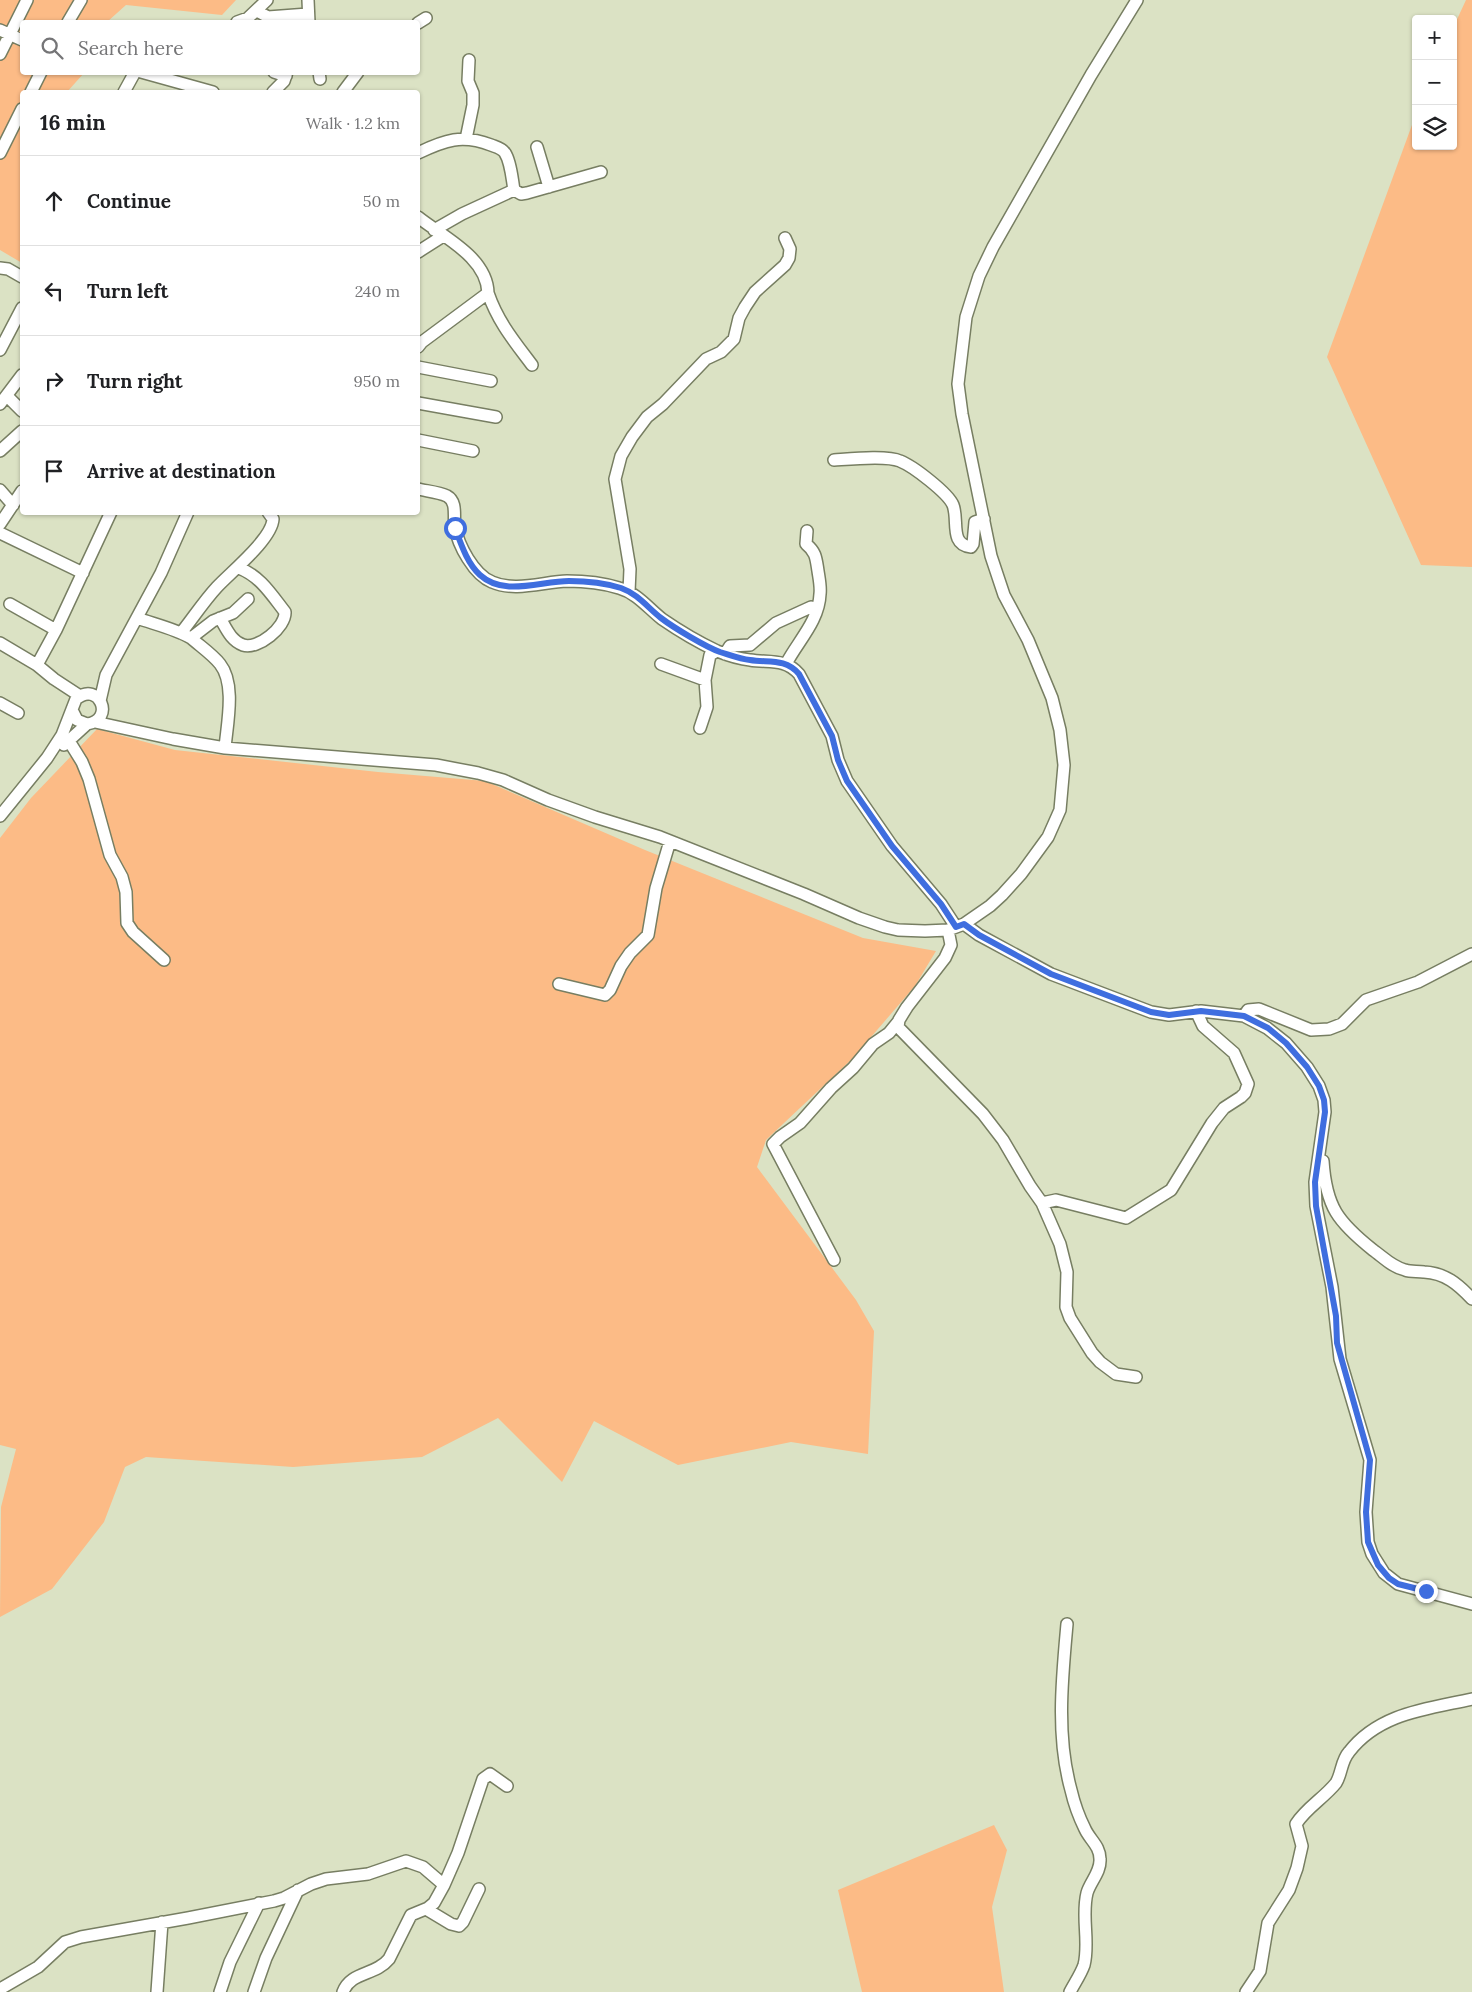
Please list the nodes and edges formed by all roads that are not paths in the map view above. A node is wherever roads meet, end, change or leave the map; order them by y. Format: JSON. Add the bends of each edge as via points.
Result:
{"nodes":[{"id":1,"x":27,"y":0,"type":"edge"},
{"id":2,"x":81,"y":0,"type":"edge"},
{"id":3,"x":267,"y":0,"type":"edge"},
{"id":4,"x":308,"y":0,"type":"edge"},
{"id":5,"x":1137,"y":0,"type":"edge"},
{"id":6,"x":257,"y":11,"type":"junction"},
{"id":7,"x":309,"y":18,"type":"edge"},
{"id":8,"x":69,"y":20,"type":"edge"},
{"id":9,"x":241,"y":20,"type":"edge"},
{"id":10,"x":5,"y":32,"type":"edge"},
{"id":11,"x":20,"y":39,"type":"edge"},
{"id":12,"x":0,"y":54,"type":"edge"},
{"id":13,"x":469,"y":60,"type":"dead end"},
{"id":14,"x":40,"y":75,"type":"edge"},
{"id":15,"x":133,"y":75,"type":"edge"},
{"id":16,"x":152,"y":75,"type":"edge"},
{"id":17,"x":286,"y":75,"type":"edge"},
{"id":18,"x":356,"y":75,"type":"edge"},
{"id":19,"x":32,"y":90,"type":"edge"},
{"id":20,"x":125,"y":90,"type":"edge"},
{"id":21,"x":206,"y":90,"type":"edge"},
{"id":22,"x":275,"y":90,"type":"edge"},
{"id":23,"x":344,"y":90,"type":"edge"},
{"id":24,"x":20,"y":113,"type":"edge"},
{"id":25,"x":466,"y":139,"type":"junction"},
{"id":26,"x":537,"y":147,"type":"dead end"},
{"id":27,"x":420,"y":152,"type":"edge"},
{"id":28,"x":0,"y":153,"type":"edge"},
{"id":29,"x":600,"y":172,"type":"dead end"},
{"id":30,"x":549,"y":187,"type":"junction"},
{"id":31,"x":514,"y":190,"type":"junction"},
{"id":32,"x":420,"y":219,"type":"edge"},
{"id":33,"x":439,"y":233,"type":"junction"},
{"id":34,"x":785,"y":238,"type":"dead end"},
{"id":35,"x":420,"y":250,"type":"edge"},
{"id":36,"x":4,"y":269,"type":"edge"},
{"id":37,"x":20,"y":276,"type":"edge"},
{"id":38,"x":488,"y":293,"type":"junction"},
{"id":39,"x":20,"y":312,"type":"edge"},
{"id":40,"x":420,"y":344,"type":"edge"},
{"id":41,"x":0,"y":350,"type":"edge"},
{"id":42,"x":532,"y":365,"type":"dead end"},
{"id":43,"x":420,"y":367,"type":"edge"},
{"id":44,"x":20,"y":378,"type":"edge"},
{"id":45,"x":491,"y":381,"type":"dead end"},
{"id":46,"x":3,"y":400,"type":"edge"},
{"id":47,"x":420,"y":403,"type":"edge"},
{"id":48,"x":20,"y":410,"type":"edge"},
{"id":49,"x":496,"y":416,"type":"dead end"},
{"id":50,"x":20,"y":433,"type":"edge"},
{"id":51,"x":420,"y":440,"type":"edge"},
{"id":52,"x":0,"y":451,"type":"edge"},
{"id":53,"x":473,"y":451,"type":"dead end"},
{"id":54,"x":834,"y":460,"type":"dead end"},
{"id":55,"x":420,"y":489,"type":"edge"},
{"id":56,"x":0,"y":490,"type":"edge"},
{"id":57,"x":20,"y":494,"type":"edge"},
{"id":58,"x":13,"y":505,"type":"junction"},
{"id":59,"x":110,"y":515,"type":"edge"},
{"id":60,"x":187,"y":515,"type":"edge"},
{"id":61,"x":270,"y":515,"type":"edge"},
{"id":62,"x":984,"y":519,"type":"junction"},
{"id":63,"x":0,"y":524,"type":"edge"},
{"id":64,"x":807,"y":531,"type":"dead end"},
{"id":65,"x":0,"y":533,"type":"edge"},
{"id":66,"x":239,"y":568,"type":"junction"},
{"id":67,"x":83,"y":573,"type":"junction"},
{"id":68,"x":629,"y":592,"type":"junction"},
{"id":69,"x":248,"y":599,"type":"dead end"},
{"id":70,"x":10,"y":604,"type":"dead end"},
{"id":71,"x":818,"y":609,"type":"junction"},
{"id":72,"x":137,"y":618,"type":"junction"},
{"id":73,"x":220,"y":618,"type":"junction"},
{"id":74,"x":56,"y":630,"type":"junction"},
{"id":75,"x":186,"y":635,"type":"junction"},
{"id":76,"x":0,"y":643,"type":"edge"},
{"id":77,"x":721,"y":652,"type":"junction"},
{"id":78,"x":661,"y":664,"type":"dead end"},
{"id":79,"x":786,"y":664,"type":"junction"},
{"id":80,"x":37,"y":665,"type":"junction"},
{"id":81,"x":106,"y":675,"type":"junction"},
{"id":82,"x":705,"y":680,"type":"junction"},
{"id":83,"x":78,"y":701,"type":"junction"},
{"id":84,"x":101,"y":702,"type":"junction"},
{"id":85,"x":0,"y":703,"type":"edge"},
{"id":86,"x":18,"y":714,"type":"dead end"},
{"id":87,"x":91,"y":723,"type":"junction"},
{"id":88,"x":127,"y":728,"type":"junction"},
{"id":89,"x":700,"y":728,"type":"dead end"},
{"id":90,"x":69,"y":741,"type":"junction"},
{"id":91,"x":225,"y":748,"type":"junction"},
{"id":92,"x":47,"y":758,"type":"junction"},
{"id":93,"x":2,"y":811,"type":"edge"},
{"id":94,"x":670,"y":841,"type":"junction"},
{"id":95,"x":956,"y":927,"type":"junction"},
{"id":96,"x":1472,"y":954,"type":"edge"},
{"id":97,"x":164,"y":960,"type":"dead end"},
{"id":98,"x":559,"y":984,"type":"dead end"},
{"id":99,"x":1196,"y":1012,"type":"junction"},
{"id":100,"x":1244,"y":1016,"type":"junction"},
{"id":101,"x":898,"y":1022,"type":"junction"},
{"id":102,"x":1323,"y":1137,"type":"junction"},
{"id":103,"x":1042,"y":1203,"type":"junction"},
{"id":104,"x":834,"y":1260,"type":"dead end"},
{"id":105,"x":1472,"y":1299,"type":"edge"},
{"id":106,"x":1136,"y":1376,"type":"dead end"},
{"id":107,"x":1472,"y":1604,"type":"edge"},
{"id":108,"x":1067,"y":1624,"type":"dead end"},
{"id":109,"x":1472,"y":1699,"type":"edge"},
{"id":110,"x":507,"y":1786,"type":"dead end"},
{"id":111,"x":444,"y":1885,"type":"junction"},
{"id":112,"x":479,"y":1889,"type":"dead end"},
{"id":113,"x":298,"y":1890,"type":"junction"},
{"id":114,"x":259,"y":1903,"type":"junction"},
{"id":115,"x":426,"y":1909,"type":"junction"},
{"id":116,"x":162,"y":1922,"type":"junction"},
{"id":117,"x":0,"y":1989,"type":"edge"},
{"id":118,"x":158,"y":1992,"type":"edge"},
{"id":119,"x":220,"y":1992,"type":"edge"},
{"id":120,"x":254,"y":1992,"type":"edge"},
{"id":121,"x":343,"y":1992,"type":"edge"},
{"id":122,"x":1070,"y":1992,"type":"edge"},
{"id":123,"x":1246,"y":1992,"type":"edge"}],
"edges":[{"from":1,"to":10,"type":"street"},
{"from":2,"to":8,"type":"street"},
{"from":3,"to":6,"type":"street"},
{"from":4,"to":7,"type":"street"},
{"from":5,"to":62,"type":"street","via":[[1022,193],[970,298],[958,384]]},
{"from":6,"to":7,"type":"street","via":[[268,17]]},
{"from":6,"to":9,"type":"street"},
{"from":10,"to":11,"type":"street"},
{"from":10,"to":12,"type":"street"},
{"from":13,"to":25,"type":"street","via":[[468,81],[473,105]]},
{"from":14,"to":19,"type":"street"},
{"from":15,"to":20,"type":"street"},
{"from":16,"to":21,"type":"street"},
{"from":17,"to":22,"type":"street"},
{"from":18,"to":23,"type":"street"},
{"from":24,"to":28,"type":"street"},
{"from":25,"to":27,"type":"street","via":[[456,138]]},
{"from":25,"to":31,"type":"street","via":[[487,144],[506,154]]},
{"from":26,"to":30,"type":"street"},
{"from":29,"to":30,"type":"street"},
{"from":30,"to":31,"type":"street","via":[[521,194]]},
{"from":31,"to":33,"type":"street","via":[[462,214]]},
{"from":32,"to":33,"type":"street"},
{"from":33,"to":35,"type":"street"},
{"from":33,"to":38,"type":"street","via":[[471,257],[481,270]]},
{"from":34,"to":68,"type":"street","via":[[790,249],[789,258],[755,292],[739,318],[734,339],[721,352],[706,359],[647,417],[621,456],[615,479],[630,569]]},
{"from":36,"to":37,"type":"street"},
{"from":38,"to":40,"type":"street"},
{"from":38,"to":42,"type":"street","via":[[494,313]]},
{"from":39,"to":41,"type":"street"},
{"from":43,"to":45,"type":"street"},
{"from":44,"to":46,"type":"street"},
{"from":46,"to":48,"type":"street"},
{"from":47,"to":49,"type":"street"},
{"from":50,"to":52,"type":"street"},
{"from":51,"to":53,"type":"street"},
{"from":54,"to":62,"type":"street","via":[[890,459],[905,463],[942,490],[953,504],[957,537],[965,546],[973,544],[975,522]]},
{"from":55,"to":68,"type":"street","via":[[447,496],[453,502],[460,543],[470,564],[490,582],[518,586],[568,581]]},
{"from":56,"to":58,"type":"street"},
{"from":57,"to":58,"type":"street"},
{"from":58,"to":63,"type":"street"},
{"from":59,"to":67,"type":"street"},
{"from":60,"to":72,"type":"street"},
{"from":61,"to":66,"type":"street","via":[[273,520],[271,530]]},
{"from":62,"to":95,"type":"street","via":[[999,582],[1052,698],[1060,730],[1064,786],[1055,824],[1039,852],[990,906]]},
{"from":64,"to":71,"type":"street","via":[[806,544],[814,549],[816,556],[820,594]]},
{"from":65,"to":67,"type":"street"},
{"from":66,"to":73,"type":"street","via":[[266,586],[285,617],[276,632],[251,646],[244,646],[232,638]]},
{"from":66,"to":75,"type":"street","via":[[217,587]]},
{"from":67,"to":74,"type":"street"},
{"from":68,"to":77,"type":"street","via":[[662,618]]},
{"from":69,"to":73,"type":"street","via":[[233,613]]},
{"from":70,"to":74,"type":"street"},
{"from":71,"to":77,"type":"street","via":[[811,607],[776,624],[755,643],[730,646]]},
{"from":71,"to":79,"type":"street"},
{"from":72,"to":75,"type":"street"},
{"from":72,"to":81,"type":"street"},
{"from":73,"to":75,"type":"street"},
{"from":74,"to":80,"type":"street"},
{"from":75,"to":91,"type":"street","via":[[219,663],[227,678],[229,701]]},
{"from":76,"to":80,"type":"street"},
{"from":77,"to":79,"type":"street","via":[[750,660]]},
{"from":77,"to":82,"type":"street","via":[[710,654]]},
{"from":78,"to":82,"type":"street"},
{"from":79,"to":95,"type":"street","via":[[799,674],[832,736],[847,781],[892,846]]},
{"from":80,"to":83,"type":"street"},
{"from":81,"to":83,"type":"street"},
{"from":81,"to":84,"type":"street"},
{"from":82,"to":89,"type":"street","via":[[708,707]]},
{"from":83,"to":84,"type":"street","via":[[94,695]]},
{"from":83,"to":87,"type":"street","via":[[77,720]]},
{"from":83,"to":92,"type":"street"},
{"from":84,"to":87,"type":"street","via":[[102,714]]},
{"from":84,"to":88,"type":"street"},
{"from":85,"to":86,"type":"street"},
{"from":87,"to":88,"type":"street"},
{"from":87,"to":90,"type":"street"},
{"from":88,"to":91,"type":"street"},
{"from":90,"to":92,"type":"street"},
{"from":90,"to":97,"type":"street","via":[[85,771],[110,854],[122,876],[127,924]]},
{"from":91,"to":94,"type":"street","via":[[436,765],[503,780],[548,800]]},
{"from":92,"to":93,"type":"street"},
{"from":94,"to":95,"type":"street","via":[[885,926],[910,932]]},
{"from":94,"to":98,"type":"street","via":[[656,888],[648,935],[621,966],[610,990],[605,995]]},
{"from":95,"to":99,"type":"street","via":[[979,935],[1051,974],[1122,1002],[1169,1015]]},
{"from":95,"to":101,"type":"street","via":[[946,958]]},
{"from":96,"to":100,"type":"street","via":[[1418,982],[1366,1000],[1342,1024],[1329,1029],[1311,1030],[1259,1009],[1248,1010]]},
{"from":99,"to":100,"type":"street"},
{"from":99,"to":103,"type":"street","via":[[1204,1026],[1234,1053],[1248,1084],[1241,1097],[1224,1108],[1212,1123],[1174,1186],[1126,1218],[1056,1200]]},
{"from":100,"to":102,"type":"street","via":[[1268,1028],[1286,1043],[1315,1078],[1324,1100]]},
{"from":101,"to":103,"type":"street","via":[[900,1029],[992,1124]]},
{"from":101,"to":104,"type":"street","via":[[873,1044],[800,1123],[773,1144]]},
{"from":102,"to":105,"type":"street","via":[[1326,1189],[1344,1226],[1391,1264],[1403,1270],[1444,1276]]},
{"from":102,"to":107,"type":"street","via":[[1315,1182],[1316,1206],[1332,1287],[1340,1359],[1370,1460],[1366,1512],[1368,1542],[1384,1573],[1398,1584]]},
{"from":103,"to":106,"type":"street","via":[[1065,1260],[1070,1318],[1100,1362],[1116,1374]]},
{"from":108,"to":122,"type":"street","via":[[1061,1696],[1066,1772],[1085,1831],[1099,1850],[1100,1862],[1085,1902],[1084,1966]]},
{"from":109,"to":123,"type":"street","via":[[1394,1717],[1364,1735],[1347,1753],[1336,1782],[1296,1824],[1302,1846],[1297,1868],[1289,1890],[1268,1923],[1260,1971]]},
{"from":110,"to":111,"type":"street","via":[[490,1774],[483,1779]]},
{"from":111,"to":113,"type":"street","via":[[423,1867],[406,1860],[368,1874],[326,1879]]},
{"from":111,"to":115,"type":"street","via":[[434,1903]]},
{"from":112,"to":115,"type":"street","via":[[459,1926]]},
{"from":113,"to":114,"type":"street","via":[[284,1898]]},
{"from":113,"to":120,"type":"street"},
{"from":114,"to":116,"type":"street"},
{"from":114,"to":119,"type":"street","via":[[230,1962]]},
{"from":115,"to":121,"type":"street","via":[[411,1916],[385,1964],[354,1978]]},
{"from":116,"to":117,"type":"street","via":[[92,1934],[66,1942],[38,1967]]},
{"from":116,"to":118,"type":"street"}]}
